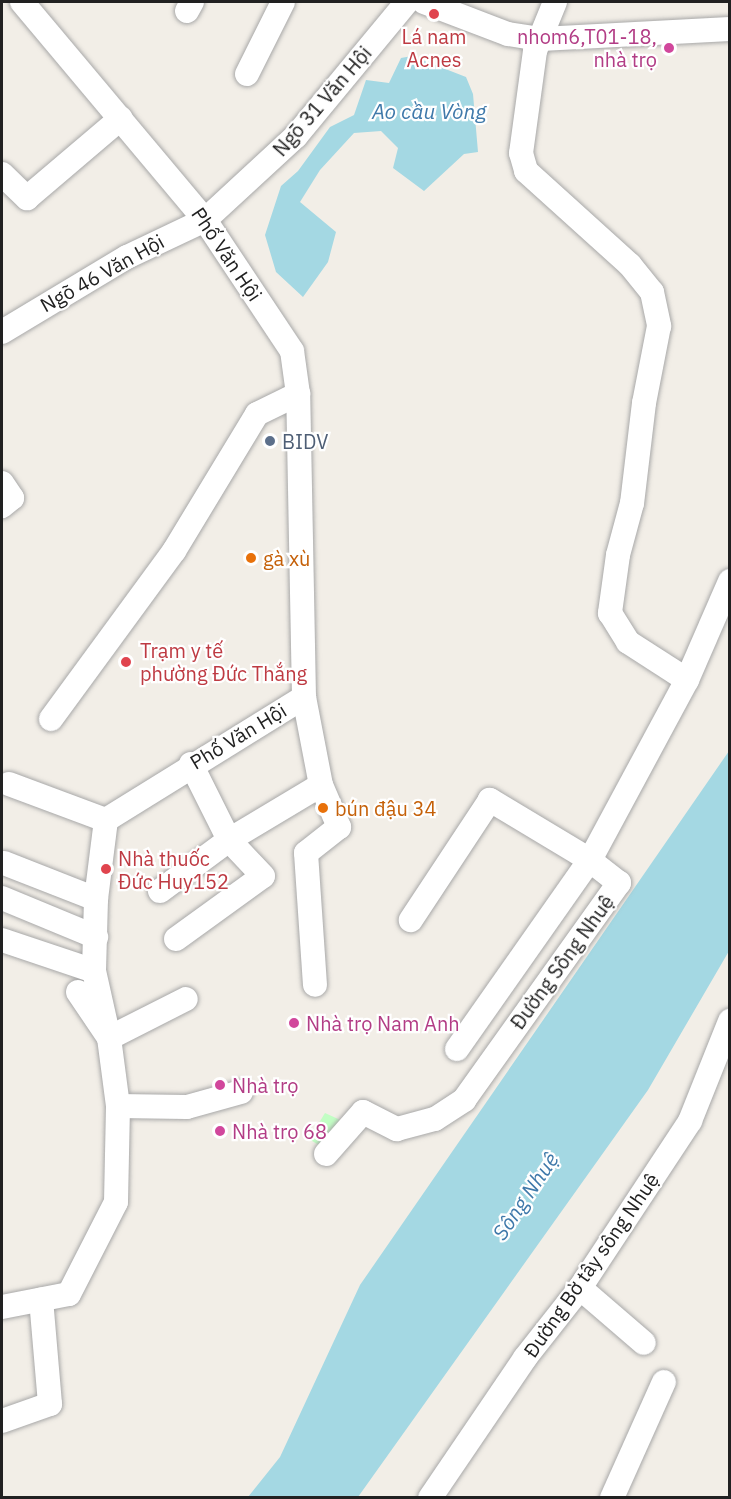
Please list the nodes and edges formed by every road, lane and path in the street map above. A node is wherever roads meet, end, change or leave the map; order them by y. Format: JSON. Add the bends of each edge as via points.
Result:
{"nodes":[{"id":1,"x":22,"y":2,"type":"edge"},
{"id":2,"x":284,"y":2,"type":"edge"},
{"id":3,"x":407,"y":2,"type":"edge"},
{"id":4,"x":424,"y":2,"type":"edge"},
{"id":5,"x":555,"y":2,"type":"edge"},
{"id":6,"x":457,"y":8,"type":"edge"},
{"id":7,"x":729,"y":29,"type":"edge"},
{"id":8,"x":541,"y":39,"type":"junction"},
{"id":9,"x":247,"y":74,"type":"dead end"},
{"id":10,"x":121,"y":118,"type":"junction"},
{"id":11,"x":2,"y":174,"type":"edge"},
{"id":12,"x":205,"y":220,"type":"junction"},
{"id":13,"x":2,"y":332,"type":"edge"},
{"id":14,"x":298,"y":394,"type":"junction"},
{"id":15,"x":2,"y":483,"type":"edge"},
{"id":16,"x":2,"y":506,"type":"edge"},
{"id":17,"x":729,"y":580,"type":"edge"},
{"id":18,"x":690,"y":672,"type":"junction"},
{"id":19,"x":304,"y":697,"type":"junction"},
{"id":20,"x":51,"y":719,"type":"dead end"},
{"id":21,"x":191,"y":764,"type":"junction"},
{"id":22,"x":9,"y":784,"type":"dead end"},
{"id":23,"x":321,"y":785,"type":"junction"},
{"id":24,"x":106,"y":820,"type":"junction"},
{"id":25,"x":229,"y":840,"type":"junction"},
{"id":26,"x":590,"y":860,"type":"junction"},
{"id":27,"x":4,"y":863,"type":"dead end"},
{"id":28,"x":160,"y":891,"type":"dead end"},
{"id":29,"x":2,"y":898,"type":"edge"},
{"id":30,"x":96,"y":899,"type":"junction"},
{"id":31,"x":411,"y":920,"type":"dead end"},
{"id":32,"x":96,"y":936,"type":"junction"},
{"id":33,"x":176,"y":939,"type":"dead end"},
{"id":34,"x":2,"y":940,"type":"edge"},
{"id":35,"x":94,"y":971,"type":"junction"},
{"id":36,"x":315,"y":985,"type":"dead end"},
{"id":37,"x":78,"y":992,"type":"dead end"},
{"id":38,"x":186,"y":999,"type":"dead end"},
{"id":39,"x":729,"y":1021,"type":"edge"},
{"id":40,"x":109,"y":1038,"type":"junction"},
{"id":41,"x":457,"y":1049,"type":"dead end"},
{"id":42,"x":720,"y":1073,"type":"edge"},
{"id":43,"x":241,"y":1092,"type":"dead end"},
{"id":44,"x":118,"y":1106,"type":"junction"},
{"id":45,"x":326,"y":1154,"type":"dead end"},
{"id":46,"x":580,"y":1288,"type":"junction"},
{"id":47,"x":41,"y":1299,"type":"junction"},
{"id":48,"x":2,"y":1307,"type":"edge"},
{"id":49,"x":644,"y":1343,"type":"dead end"},
{"id":50,"x":664,"y":1382,"type":"dead end"},
{"id":51,"x":2,"y":1421,"type":"edge"},
{"id":52,"x":430,"y":1497,"type":"edge"},
{"id":53,"x":612,"y":1497,"type":"edge"}],
"edges":[{"from":1,"to":10,"type":"street","name":"Phố Văn Hội"},
{"from":2,"to":9,"type":"street"},
{"from":3,"to":12,"type":"street","name":"Ngõ 31 Văn Hội","via":[[296,136]]},
{"from":4,"to":6,"type":"street"},
{"from":5,"to":8,"type":"street"},
{"from":6,"to":8,"type":"street","via":[[508,34]]},
{"from":7,"to":8,"type":"street"},
{"from":8,"to":18,"type":"street","via":[[534,51],[521,153],[526,171],[604,241],[652,292],[660,326],[644,404],[632,503],[618,555],[609,613],[628,642]]},
{"from":10,"to":11,"type":"street","via":[[27,198]]},
{"from":10,"to":12,"type":"street","name":"Phố Văn Hội"},
{"from":12,"to":13,"type":"street","name":"Ngõ 46 Văn Hội","via":[[127,257]]},
{"from":12,"to":14,"type":"street","name":"Phố Văn Hội","via":[[292,351]]},
{"from":14,"to":19,"type":"street","name":"Phố Văn Hội"},
{"from":14,"to":20,"type":"street","via":[[258,414],[174,551]]},
{"from":15,"to":16,"type":"street","via":[[12,498]]},
{"from":17,"to":18,"type":"street"},
{"from":18,"to":26,"type":"street"},
{"from":19,"to":21,"type":"street","name":"Phố Văn Hội"},
{"from":19,"to":23,"type":"street"},
{"from":21,"to":24,"type":"street","name":"Phố Văn Hội"},
{"from":21,"to":25,"type":"street"},
{"from":22,"to":24,"type":"street"},
{"from":23,"to":25,"type":"street"},
{"from":23,"to":36,"type":"street","via":[[339,827],[306,853]]},
{"from":24,"to":30,"type":"street"},
{"from":25,"to":28,"type":"street"},
{"from":25,"to":33,"type":"street","via":[[263,876]]},
{"from":26,"to":31,"type":"street","via":[[490,800]]},
{"from":26,"to":41,"type":"street"},
{"from":26,"to":45,"type":"street","name":"Đường Sông Nhuệ","via":[[619,883],[464,1100],[435,1119],[397,1129],[363,1112]]},
{"from":27,"to":30,"type":"street"},
{"from":29,"to":32,"type":"street"},
{"from":30,"to":32,"type":"street"},
{"from":32,"to":35,"type":"street"},
{"from":34,"to":35,"type":"street"},
{"from":35,"to":40,"type":"street"},
{"from":37,"to":40,"type":"street"},
{"from":38,"to":40,"type":"street"},
{"from":39,"to":42,"type":"street","name":"Đường Bờ tây sông Nhuệ"},
{"from":40,"to":44,"type":"street"},
{"from":42,"to":46,"type":"street","name":"Đường Bờ tây sông Nhuệ"},
{"from":43,"to":44,"type":"street","via":[[187,1107]]},
{"from":44,"to":47,"type":"street","via":[[116,1202],[69,1294]]},
{"from":46,"to":49,"type":"street"},
{"from":46,"to":52,"type":"street","name":"Đường Bờ tây sông Nhuệ","via":[[525,1358]]},
{"from":47,"to":48,"type":"street"},
{"from":47,"to":51,"type":"street","via":[[50,1404]]},
{"from":50,"to":53,"type":"street"}]}
